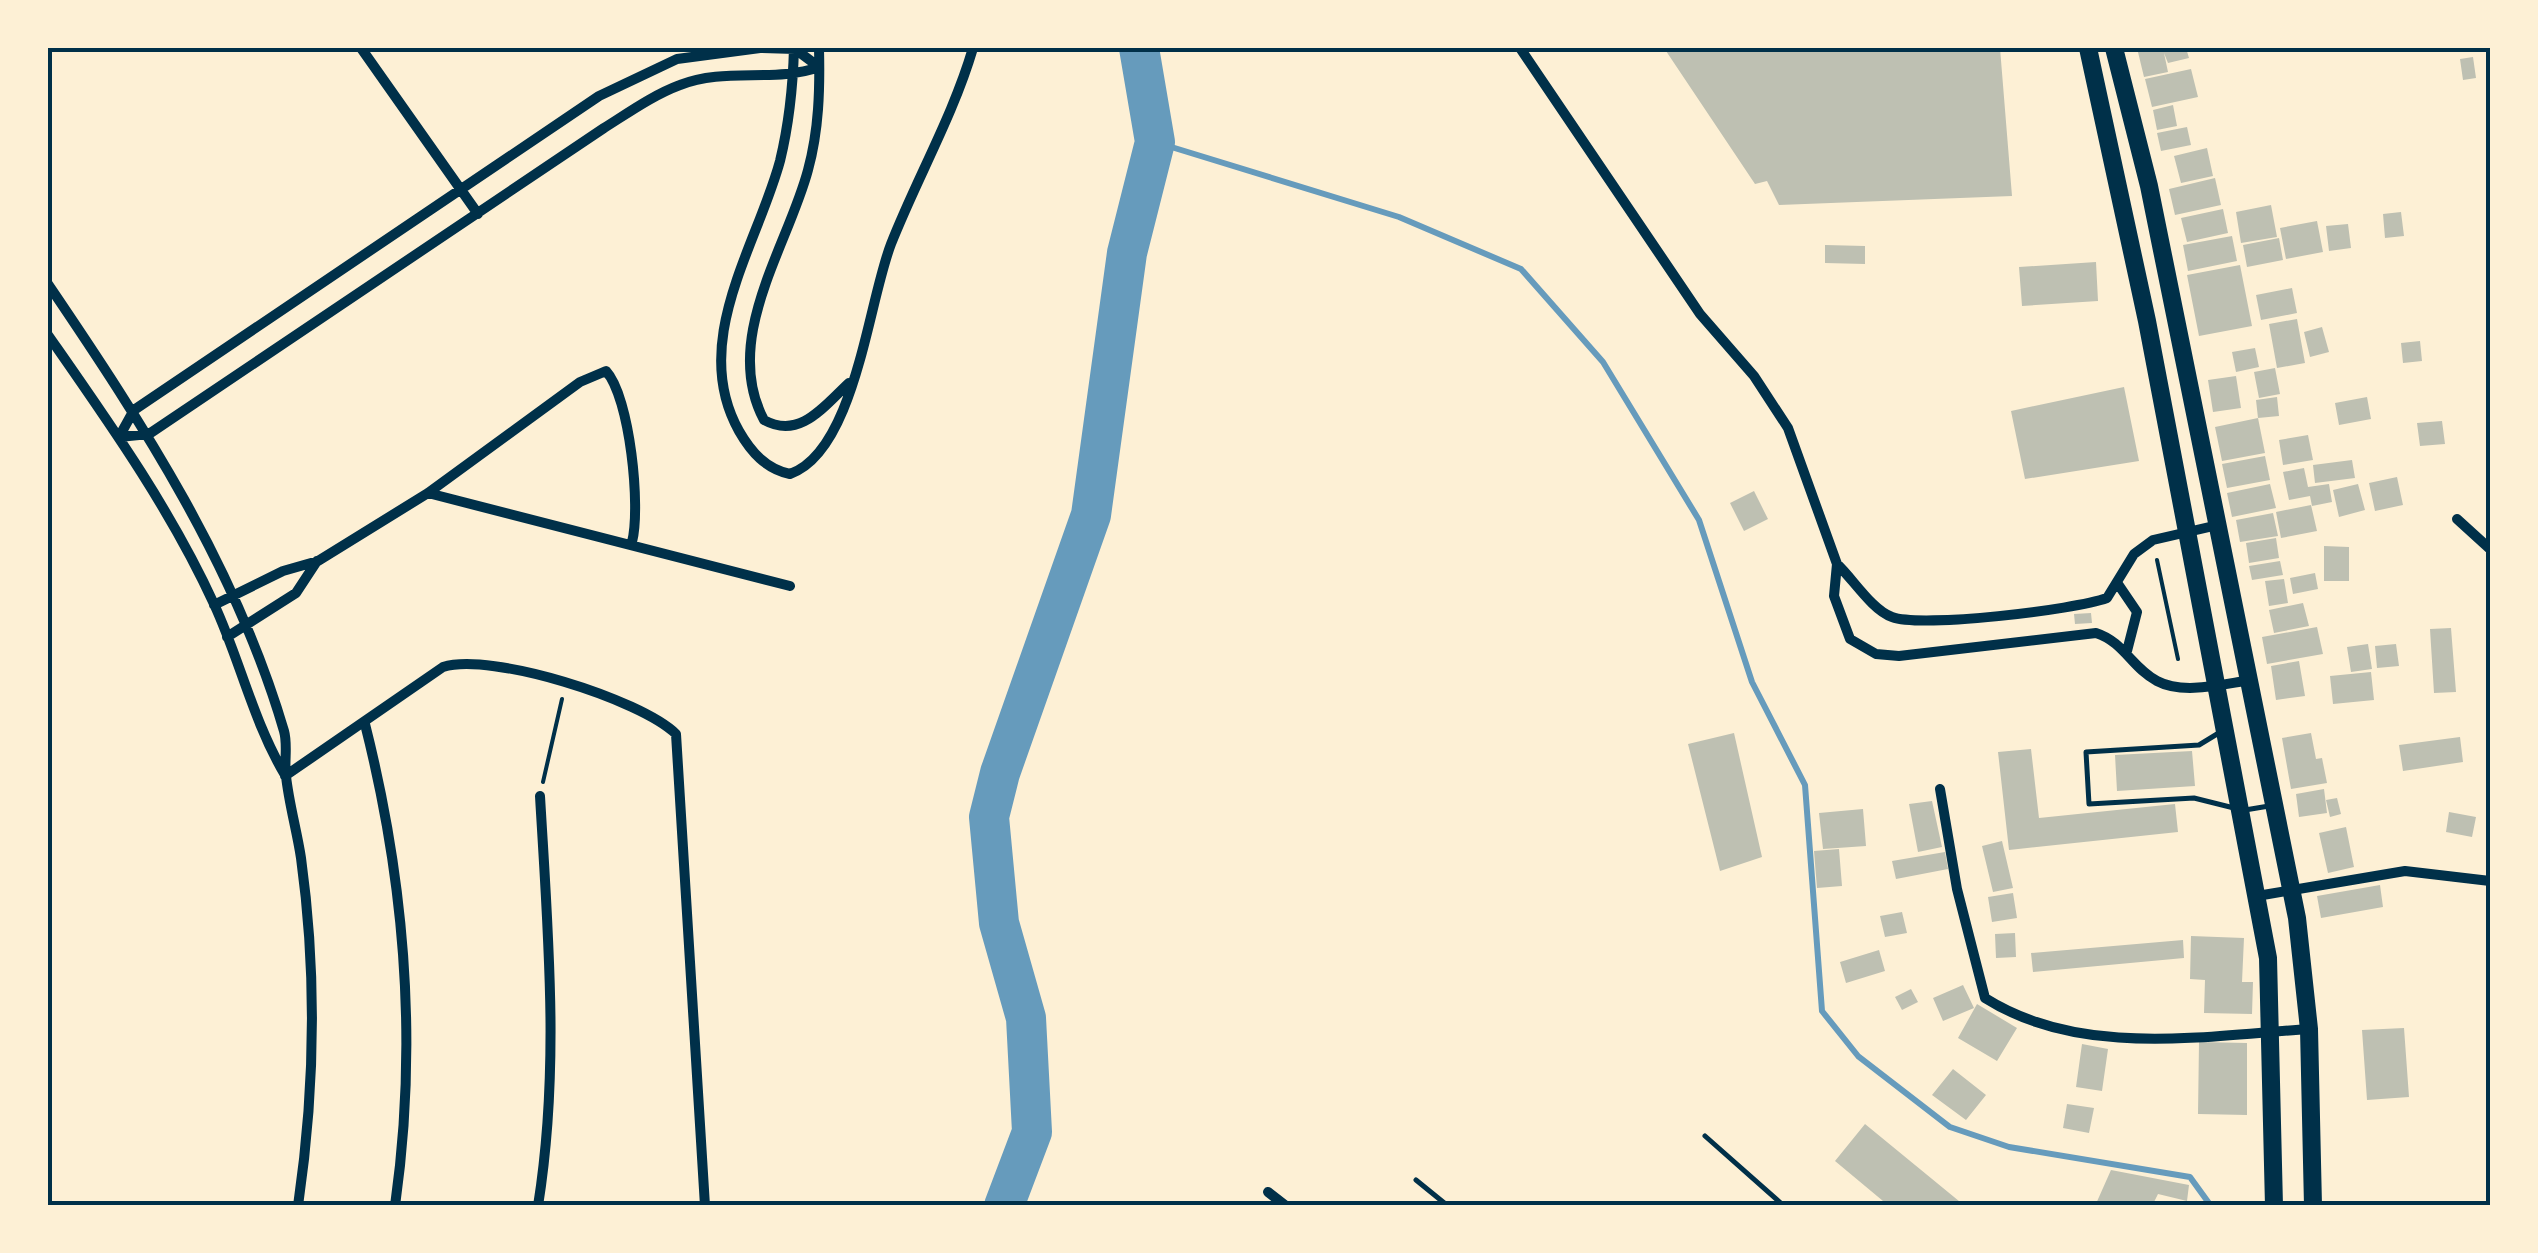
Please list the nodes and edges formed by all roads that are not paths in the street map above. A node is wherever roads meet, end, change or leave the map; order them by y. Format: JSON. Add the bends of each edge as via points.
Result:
{"nodes":[{"id":1,"x":361,"y":48,"type":"edge"},
{"id":2,"x":761,"y":48,"type":"edge"},
{"id":3,"x":795,"y":48,"type":"edge"},
{"id":4,"x":818,"y":48,"type":"edge"},
{"id":5,"x":973,"y":48,"type":"edge"},
{"id":6,"x":1520,"y":48,"type":"edge"},
{"id":7,"x":2088,"y":48,"type":"edge"},
{"id":8,"x":2114,"y":48,"type":"edge"},
{"id":9,"x":819,"y":67,"type":"junction"},
{"id":10,"x":792,"y":76,"type":"junction"},
{"id":11,"x":460,"y":190,"type":"junction"},
{"id":12,"x":478,"y":214,"type":"junction"},
{"id":13,"x":48,"y":284,"type":"edge"},
{"id":14,"x":48,"y":335,"type":"edge"},
{"id":15,"x":853,"y":379,"type":"junction"},
{"id":16,"x":134,"y":410,"type":"junction"},
{"id":17,"x":148,"y":434,"type":"junction"},
{"id":18,"x":119,"y":437,"type":"junction"},
{"id":19,"x":428,"y":493,"type":"junction"},
{"id":20,"x":2457,"y":519,"type":"dead end"},
{"id":21,"x":2219,"y":525,"type":"junction"},
{"id":22,"x":2188,"y":530,"type":"junction"},
{"id":23,"x":632,"y":542,"type":"junction"},
{"id":24,"x":2490,"y":549,"type":"edge"},
{"id":25,"x":318,"y":560,"type":"junction"},
{"id":26,"x":1837,"y":564,"type":"junction"},
{"id":27,"x":2118,"y":584,"type":"junction"},
{"id":28,"x":790,"y":586,"type":"dead end"},
{"id":29,"x":234,"y":595,"type":"junction"},
{"id":30,"x":214,"y":604,"type":"junction"},
{"id":31,"x":2050,"y":609,"type":"junction"},
{"id":32,"x":247,"y":628,"type":"junction"},
{"id":33,"x":2052,"y":635,"type":"junction"},
{"id":34,"x":227,"y":637,"type":"junction"},
{"id":35,"x":2127,"y":650,"type":"junction"},
{"id":36,"x":2251,"y":680,"type":"junction"},
{"id":37,"x":2216,"y":684,"type":"junction"},
{"id":38,"x":365,"y":724,"type":"junction"},
{"id":39,"x":2225,"y":729,"type":"junction"},
{"id":40,"x":286,"y":776,"type":"junction"},
{"id":41,"x":1940,"y":789,"type":"dead end"},
{"id":42,"x":540,"y":796,"type":"road end"},
{"id":43,"x":2277,"y":805,"type":"junction"},
{"id":44,"x":2242,"y":810,"type":"junction"},
{"id":45,"x":2490,"y":882,"type":"edge"},
{"id":46,"x":2292,"y":891,"type":"junction"},
{"id":47,"x":2258,"y":896,"type":"junction"},
{"id":48,"x":2309,"y":1029,"type":"junction"},
{"id":49,"x":2272,"y":1032,"type":"junction"},
{"id":50,"x":1706,"y":1136,"type":"dead end"},
{"id":51,"x":1416,"y":1180,"type":"dead end"},
{"id":52,"x":1268,"y":1192,"type":"dead end"},
{"id":53,"x":298,"y":1206,"type":"edge"},
{"id":54,"x":396,"y":1206,"type":"edge"},
{"id":55,"x":538,"y":1206,"type":"edge"},
{"id":56,"x":705,"y":1206,"type":"edge"},
{"id":57,"x":1286,"y":1206,"type":"edge"},
{"id":58,"x":1448,"y":1206,"type":"edge"},
{"id":59,"x":1784,"y":1206,"type":"edge"},
{"id":60,"x":2274,"y":1206,"type":"edge"},
{"id":61,"x":2312,"y":1206,"type":"edge"}],
"edges":[{"from":1,"to":11,"type":"street"},
{"from":2,"to":3,"type":"street"},
{"from":2,"to":11,"type":"street","via":[[677,59],[637,75]]},
{"from":3,"to":9,"type":"street"},
{"from":3,"to":10,"type":"street"},
{"from":4,"to":9,"type":"street"},
{"from":5,"to":15,"type":"street","via":[[890,247]]},
{"from":6,"to":26,"type":"street","via":[[1681,287],[1788,428]]},
{"from":7,"to":22,"type":"main road"},
{"from":8,"to":21,"type":"main road","via":[[2150,186]]},
{"from":9,"to":10,"type":"street"},
{"from":9,"to":15,"type":"street","via":[[818,126],[796,210],[765,282],[752,387],[764,420],[789,428],[811,418]]},
{"from":10,"to":12,"type":"street","via":[[681,84]]},
{"from":10,"to":15,"type":"street","via":[[780,161],[728,311],[725,390],[747,446],[766,465],[790,474],[818,455]]},
{"from":11,"to":12,"type":"street"},
{"from":11,"to":16,"type":"street"},
{"from":12,"to":17,"type":"street"},
{"from":13,"to":16,"type":"street"},
{"from":14,"to":18,"type":"street"},
{"from":16,"to":17,"type":"street"},
{"from":16,"to":18,"type":"street"},
{"from":17,"to":18,"type":"street"},
{"from":17,"to":29,"type":"street"},
{"from":18,"to":30,"type":"street"},
{"from":19,"to":23,"type":"street"},
{"from":19,"to":23,"type":"street","via":[[580,382],[606,371],[621,397],[638,520]]},
{"from":19,"to":25,"type":"street"},
{"from":20,"to":24,"type":"street"},
{"from":21,"to":22,"type":"street"},
{"from":21,"to":36,"type":"main road"},
{"from":22,"to":27,"type":"street","via":[[2153,540],[2134,554]]},
{"from":22,"to":37,"type":"main road"},
{"from":23,"to":28,"type":"street"},
{"from":25,"to":29,"type":"street"},
{"from":25,"to":32,"type":"street","via":[[296,593]]},
{"from":26,"to":31,"type":"street","via":[[1893,618],[1916,622]]},
{"from":26,"to":33,"type":"street","via":[[1838,614],[1850,639],[1876,654]]},
{"from":27,"to":31,"type":"street","via":[[2106,598]]},
{"from":27,"to":35,"type":"street","via":[[2137,612]]},
{"from":29,"to":30,"type":"street"},
{"from":29,"to":32,"type":"street"},
{"from":30,"to":34,"type":"street"},
{"from":31,"to":33,"type":"street"},
{"from":32,"to":34,"type":"street"},
{"from":32,"to":40,"type":"street","via":[[285,736]]},
{"from":33,"to":35,"type":"street","via":[[2096,632]]},
{"from":34,"to":40,"type":"street"},
{"from":35,"to":37,"type":"street","via":[[2157,682],[2184,688]]},
{"from":36,"to":37,"type":"street"},
{"from":36,"to":43,"type":"main road"},
{"from":37,"to":39,"type":"main road"},
{"from":38,"to":40,"type":"street"},
{"from":38,"to":54,"type":"street","via":[[387,810],[403,956],[406,1094]]},
{"from":38,"to":56,"type":"street","via":[[443,666],[461,661],[636,706],[676,734]]},
{"from":39,"to":44,"type":"main road"},
{"from":39,"to":44,"type":"lane","via":[[2200,746],[2086,752],[2089,804],[2194,798]]},
{"from":40,"to":53,"type":"street","via":[[311,979],[311,1106]]},
{"from":41,"to":49,"type":"street","via":[[1985,998],[2048,1029],[2178,1038]]},
{"from":42,"to":55,"type":"street","via":[[553,1032]]},
{"from":43,"to":44,"type":"lane"},
{"from":43,"to":46,"type":"main road"},
{"from":44,"to":47,"type":"main road"},
{"from":45,"to":46,"type":"street","via":[[2405,871]]},
{"from":46,"to":47,"type":"street"},
{"from":46,"to":48,"type":"main road"},
{"from":47,"to":49,"type":"main road"},
{"from":48,"to":49,"type":"street"},
{"from":48,"to":61,"type":"main road"},
{"from":49,"to":60,"type":"main road"},
{"from":50,"to":59,"type":"lane"},
{"from":51,"to":58,"type":"lane"},
{"from":52,"to":57,"type":"street"}]}
